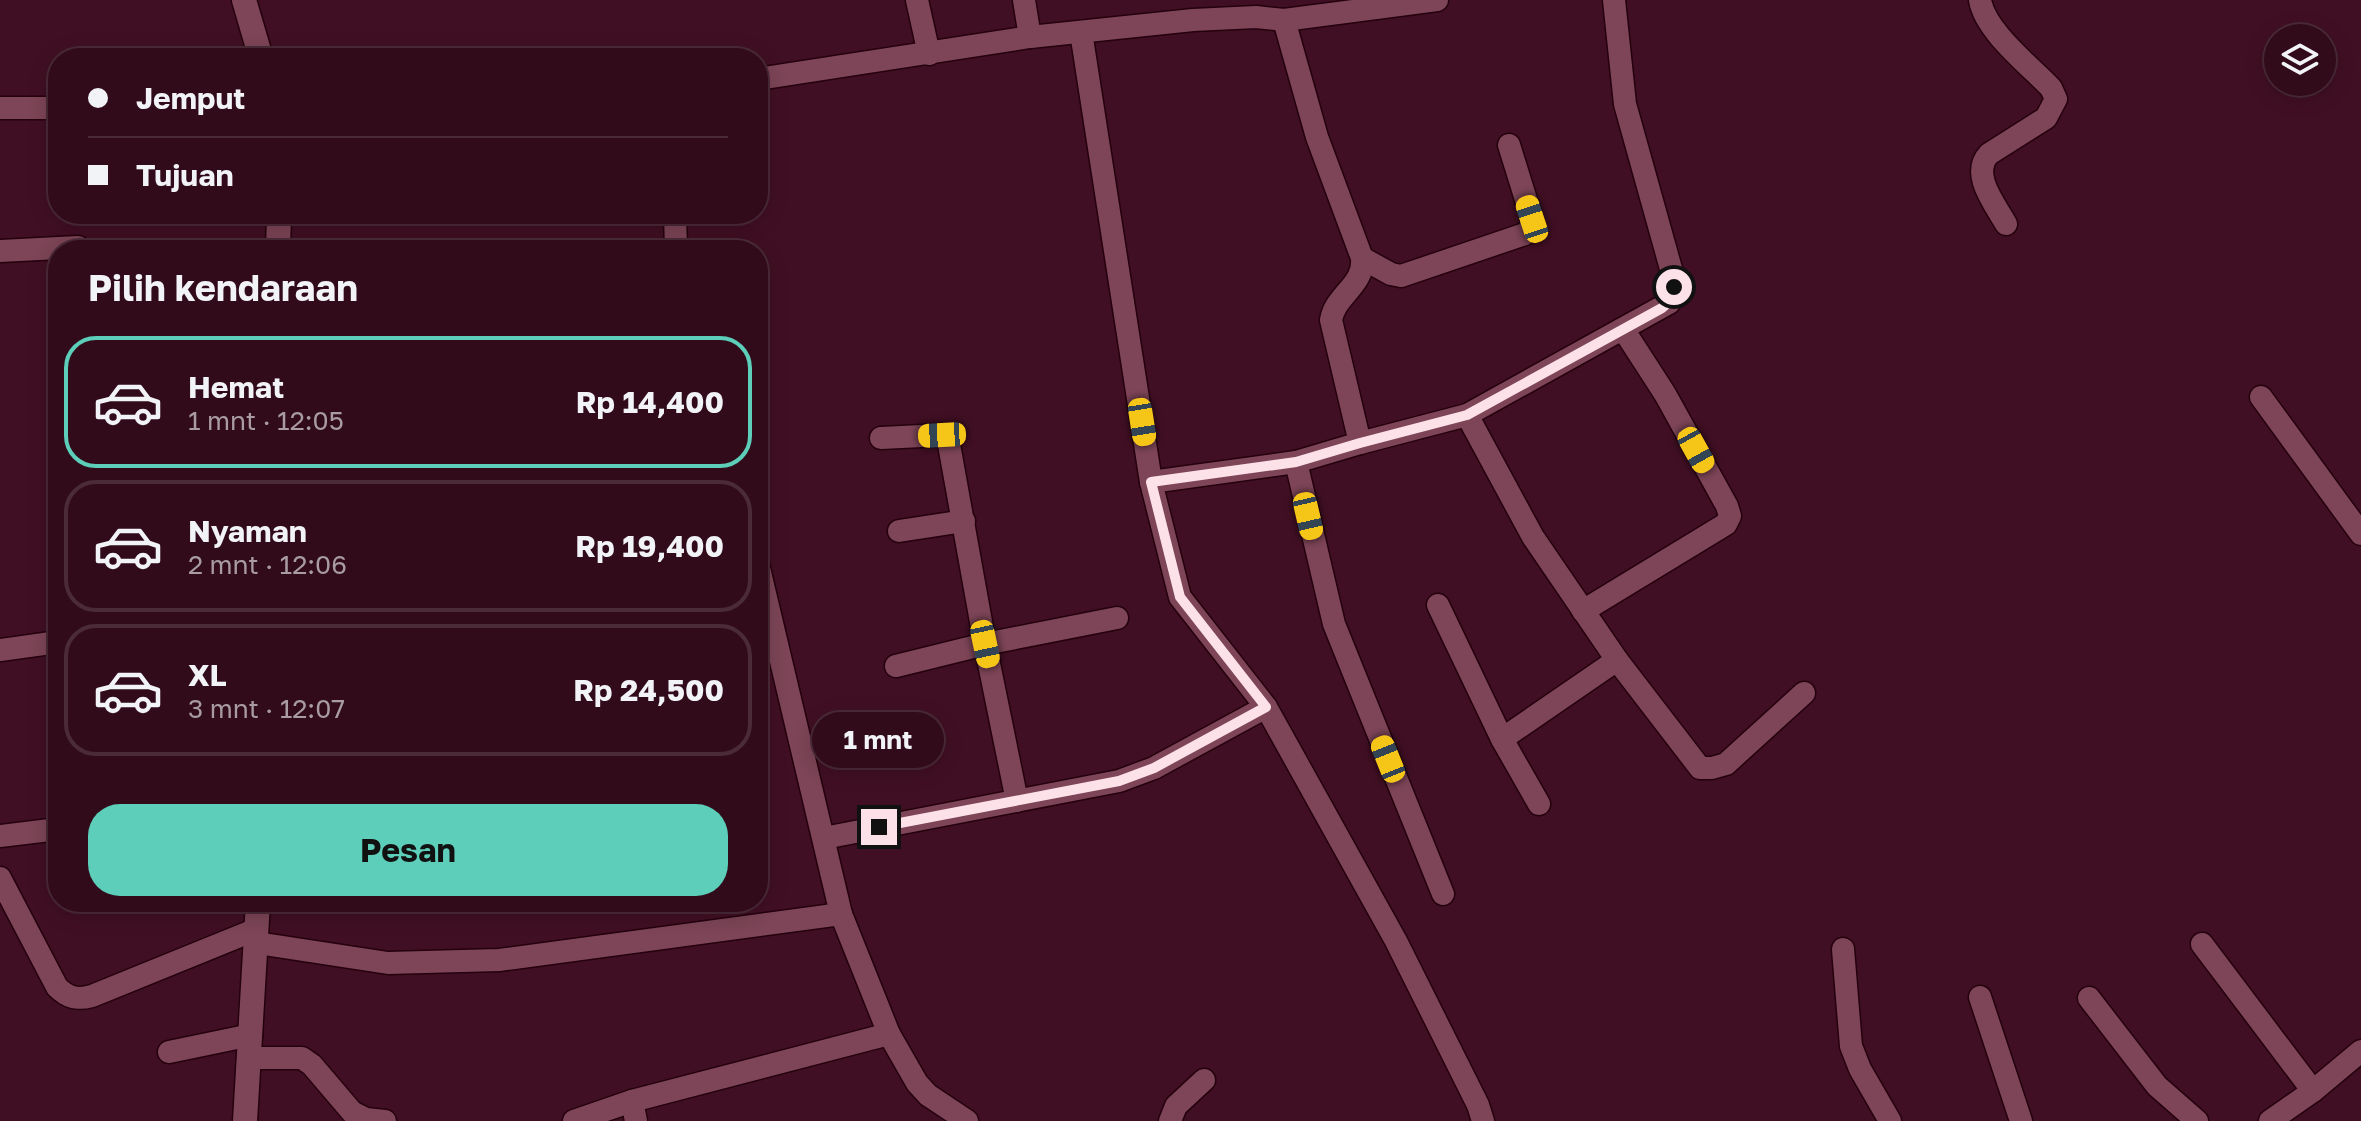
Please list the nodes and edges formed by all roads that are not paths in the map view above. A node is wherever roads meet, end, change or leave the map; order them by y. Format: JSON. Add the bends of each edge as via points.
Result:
{"nodes":[{"id":1,"x":244,"y":0,"type":"edge"},
{"id":2,"x":917,"y":0,"type":"edge"},
{"id":3,"x":1024,"y":0,"type":"edge"},
{"id":4,"x":1437,"y":0,"type":"edge"},
{"id":5,"x":1614,"y":0,"type":"edge"},
{"id":6,"x":1980,"y":0,"type":"edge"},
{"id":7,"x":1376,"y":4,"type":"edge"},
{"id":8,"x":1255,"y":8,"type":"edge"},
{"id":9,"x":1284,"y":20,"type":"junction"},
{"id":10,"x":1081,"y":32,"type":"junction"},
{"id":11,"x":1030,"y":37,"type":"junction"},
{"id":12,"x":258,"y":48,"type":"edge"},
{"id":13,"x":929,"y":54,"type":"junction"},
{"id":14,"x":768,"y":78,"type":"edge"},
{"id":15,"x":0,"y":108,"type":"edge"},
{"id":16,"x":48,"y":108,"type":"edge"},
{"id":17,"x":1509,"y":145,"type":"dead end"},
{"id":18,"x":2006,"y":224,"type":"dead end"},
{"id":19,"x":48,"y":249,"type":"edge"},
{"id":20,"x":0,"y":251,"type":"edge"},
{"id":21,"x":1362,"y":258,"type":"junction"},
{"id":22,"x":1623,"y":329,"type":"junction"},
{"id":23,"x":2261,"y":397,"type":"dead end"},
{"id":24,"x":1467,"y":415,"type":"junction"},
{"id":25,"x":881,"y":438,"type":"dead end"},
{"id":26,"x":1360,"y":443,"type":"junction"},
{"id":27,"x":1296,"y":462,"type":"junction"},
{"id":28,"x":1151,"y":482,"type":"junction"},
{"id":29,"x":964,"y":521,"type":"junction"},
{"id":30,"x":899,"y":531,"type":"dead end"},
{"id":31,"x":2361,"y":534,"type":"edge"},
{"id":32,"x":1438,"y":605,"type":"dead end"},
{"id":33,"x":768,"y":606,"type":"edge"},
{"id":34,"x":1583,"y":611,"type":"junction"},
{"id":35,"x":1117,"y":618,"type":"dead end"},
{"id":36,"x":48,"y":643,"type":"edge"},
{"id":37,"x":985,"y":644,"type":"junction"},
{"id":38,"x":0,"y":650,"type":"edge"},
{"id":39,"x":1617,"y":660,"type":"junction"},
{"id":40,"x":896,"y":666,"type":"dead end"},
{"id":41,"x":1804,"y":693,"type":"dead end"},
{"id":42,"x":1266,"y":707,"type":"junction"},
{"id":43,"x":1502,"y":739,"type":"junction"},
{"id":44,"x":1017,"y":801,"type":"junction"},
{"id":45,"x":1539,"y":804,"type":"dead end"},
{"id":46,"x":48,"y":830,"type":"edge"},
{"id":47,"x":0,"y":836,"type":"edge"},
{"id":48,"x":824,"y":838,"type":"junction"},
{"id":49,"x":0,"y":878,"type":"edge"},
{"id":50,"x":1443,"y":894,"type":"dead end"},
{"id":51,"x":258,"y":912,"type":"edge"},
{"id":52,"x":841,"y":914,"type":"junction"},
{"id":53,"x":257,"y":936,"type":"junction"},
{"id":54,"x":2202,"y":944,"type":"dead end"},
{"id":55,"x":1843,"y":949,"type":"dead end"},
{"id":56,"x":1980,"y":997,"type":"dead end"},
{"id":57,"x":2089,"y":998,"type":"dead end"},
{"id":58,"x":889,"y":1034,"type":"junction"},
{"id":59,"x":250,"y":1047,"type":"junction"},
{"id":60,"x":2361,"y":1051,"type":"edge"},
{"id":61,"x":169,"y":1052,"type":"dead end"},
{"id":62,"x":1204,"y":1080,"type":"dead end"},
{"id":63,"x":2313,"y":1091,"type":"junction"},
{"id":64,"x":634,"y":1111,"type":"edge"},
{"id":65,"x":1884,"y":1119,"type":"edge"},
{"id":66,"x":245,"y":1121,"type":"edge"},
{"id":67,"x":385,"y":1121,"type":"edge"},
{"id":68,"x":574,"y":1121,"type":"edge"},
{"id":69,"x":967,"y":1121,"type":"edge"},
{"id":70,"x":1170,"y":1121,"type":"edge"},
{"id":71,"x":1483,"y":1121,"type":"edge"},
{"id":72,"x":2021,"y":1121,"type":"edge"},
{"id":73,"x":2197,"y":1121,"type":"edge"},
{"id":74,"x":2270,"y":1121,"type":"edge"}],
"edges":[{"from":1,"to":12,"type":"street"},
{"from":2,"to":13,"type":"street"},
{"from":3,"to":11,"type":"street"},
{"from":4,"to":7,"type":"street"},
{"from":5,"to":22,"type":"street","via":[[1625,104],[1674,287],[1669,303]]},
{"from":6,"to":18,"type":"street","via":[[1992,28],[2056,99],[2046,118],[1983,161],[1982,179]]},
{"from":7,"to":9,"type":"street"},
{"from":8,"to":9,"type":"street"},
{"from":8,"to":10,"type":"street"},
{"from":9,"to":21,"type":"street","via":[[1317,137]]},
{"from":10,"to":11,"type":"street"},
{"from":10,"to":28,"type":"street"},
{"from":11,"to":13,"type":"street"},
{"from":13,"to":14,"type":"street"},
{"from":15,"to":16,"type":"street"},
{"from":17,"to":21,"type":"street","via":[[1532,219],[1525,234],[1401,276]]},
{"from":19,"to":20,"type":"street"},
{"from":21,"to":26,"type":"street","via":[[1360,276],[1331,320]]},
{"from":22,"to":24,"type":"street"},
{"from":22,"to":34,"type":"street","via":[[1665,394],[1730,516],[1726,524]]},
{"from":23,"to":31,"type":"street"},
{"from":24,"to":26,"type":"street"},
{"from":24,"to":34,"type":"street","via":[[1533,537]]},
{"from":25,"to":29,"type":"street","via":[[948,439]]},
{"from":26,"to":27,"type":"street"},
{"from":27,"to":28,"type":"street"},
{"from":27,"to":50,"type":"street","via":[[1334,624]]},
{"from":28,"to":42,"type":"street","via":[[1180,597]]},
{"from":29,"to":30,"type":"street"},
{"from":29,"to":37,"type":"street"},
{"from":32,"to":43,"type":"street"},
{"from":33,"to":48,"type":"street"},
{"from":34,"to":39,"type":"street"},
{"from":35,"to":37,"type":"street"},
{"from":36,"to":38,"type":"street"},
{"from":37,"to":40,"type":"street"},
{"from":37,"to":44,"type":"street"},
{"from":39,"to":41,"type":"street","via":[[1700,768],[1726,764]]},
{"from":39,"to":43,"type":"street"},
{"from":42,"to":44,"type":"street","via":[[1154,768],[1119,781]]},
{"from":42,"to":71,"type":"street","via":[[1396,941]]},
{"from":43,"to":45,"type":"street"},
{"from":44,"to":48,"type":"street"},
{"from":46,"to":47,"type":"street"},
{"from":48,"to":52,"type":"street"},
{"from":49,"to":53,"type":"street","via":[[57,987],[73,998],[92,996]]},
{"from":51,"to":53,"type":"street"},
{"from":52,"to":53,"type":"street","via":[[499,960],[388,963]]},
{"from":52,"to":58,"type":"street"},
{"from":53,"to":59,"type":"street"},
{"from":54,"to":63,"type":"street"},
{"from":55,"to":65,"type":"street","via":[[1851,1046]]},
{"from":56,"to":72,"type":"street"},
{"from":57,"to":73,"type":"street","via":[[2157,1086]]},
{"from":58,"to":64,"type":"street"},
{"from":58,"to":69,"type":"street","via":[[917,1083]]},
{"from":59,"to":61,"type":"street"},
{"from":59,"to":66,"type":"street"},
{"from":59,"to":67,"type":"street","via":[[302,1058],[352,1112]]},
{"from":60,"to":63,"type":"street"},
{"from":62,"to":70,"type":"street","via":[[1176,1106]]},
{"from":63,"to":74,"type":"street"},
{"from":64,"to":68,"type":"street"}]}
